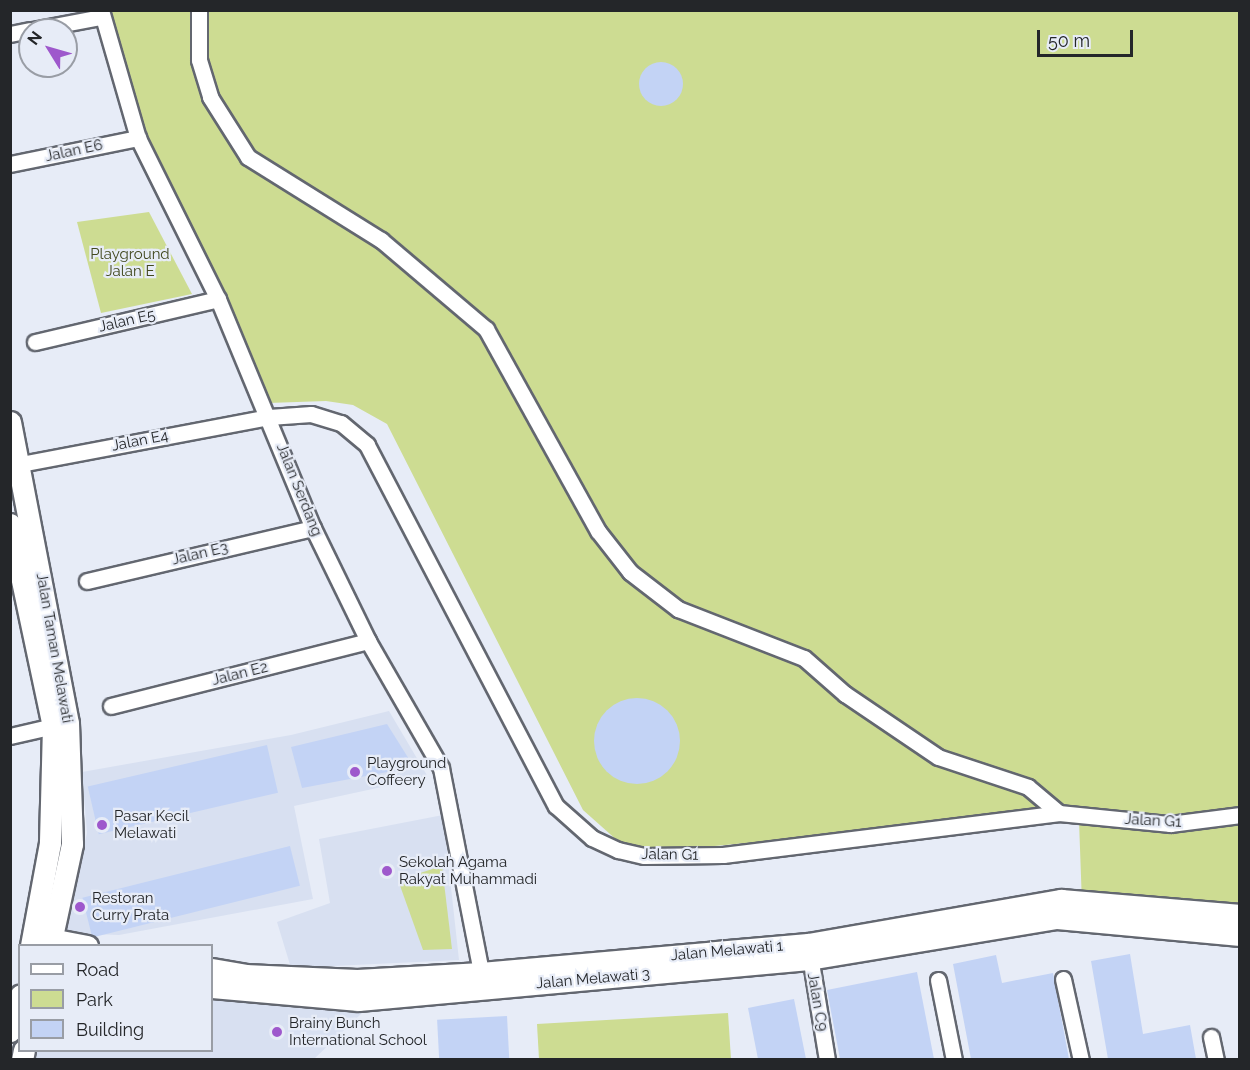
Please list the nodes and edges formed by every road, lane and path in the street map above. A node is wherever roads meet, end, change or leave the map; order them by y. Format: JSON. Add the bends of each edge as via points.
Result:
{"nodes":[{"id":1,"x":199,"y":10,"type":"edge"},
{"id":2,"x":101,"y":14,"type":"edge"},
{"id":3,"x":78,"y":19,"type":"edge"},
{"id":4,"x":138,"y":138,"type":"junction"},
{"id":5,"x":10,"y":164,"type":"edge"},
{"id":6,"x":218,"y":299,"type":"junction"},
{"id":7,"x":35,"y":342,"type":"dead end"},
{"id":8,"x":269,"y":417,"type":"junction"},
{"id":9,"x":10,"y":422,"type":"edge"},
{"id":10,"x":15,"y":465,"type":"edge"},
{"id":11,"x":10,"y":524,"type":"edge"},
{"id":12,"x":313,"y":528,"type":"junction"},
{"id":13,"x":87,"y":580,"type":"dead end"},
{"id":14,"x":368,"y":641,"type":"junction"},
{"id":15,"x":111,"y":706,"type":"dead end"},
{"id":16,"x":60,"y":724,"type":"junction"},
{"id":17,"x":10,"y":736,"type":"edge"},
{"id":18,"x":1059,"y":813,"type":"junction"},
{"id":19,"x":1239,"y":815,"type":"edge"},
{"id":20,"x":1239,"y":915,"type":"edge"},
{"id":21,"x":1239,"y":935,"type":"edge"},
{"id":22,"x":42,"y":941,"type":"edge"},
{"id":23,"x":76,"y":944,"type":"edge"},
{"id":24,"x":809,"y":952,"type":"junction"},
{"id":25,"x":213,"y":969,"type":"edge"},
{"id":26,"x":1063,"y":979,"type":"dead end"},
{"id":27,"x":938,"y":980,"type":"dead end"},
{"id":28,"x":483,"y":981,"type":"junction"},
{"id":29,"x":213,"y":987,"type":"edge"},
{"id":30,"x":18,"y":1002,"type":"edge"},
{"id":31,"x":10,"y":1030,"type":"edge"},
{"id":32,"x":1211,"y":1037,"type":"dead end"},
{"id":33,"x":826,"y":1059,"type":"edge"},
{"id":34,"x":954,"y":1059,"type":"edge"},
{"id":35,"x":1080,"y":1059,"type":"edge"},
{"id":36,"x":1216,"y":1059,"type":"edge"}],
"edges":[{"from":1,"to":18,"type":"street","via":[[200,60],[210,97],[248,157],[381,240],[486,329],[598,531],[630,572],[678,609],[804,658],[902,735],[938,756],[1028,787]]},
{"from":2,"to":3,"type":"street"},
{"from":2,"to":4,"type":"street","name":"Jalan Serdang"},
{"from":4,"to":5,"type":"street","name":"Jalan E6"},
{"from":4,"to":6,"type":"street","name":"Jalan Serdang"},
{"from":6,"to":7,"type":"street","name":"Jalan E5"},
{"from":6,"to":8,"type":"street","name":"Jalan Serdang"},
{"from":8,"to":10,"type":"street","name":"Jalan E4"},
{"from":8,"to":12,"type":"street","name":"Jalan Serdang"},
{"from":8,"to":18,"type":"street","name":"Jalan G1","via":[[311,414],[340,423],[367,445],[556,806],[592,838],[644,856],[723,855]]},
{"from":9,"to":10,"type":"street","name":"Jalan Taman Melawati"},
{"from":10,"to":16,"type":"street","name":"Jalan Taman Melawati"},
{"from":11,"to":16,"type":"street","name":"Jalan Taman Melawati"},
{"from":12,"to":13,"type":"street","name":"Jalan E3"},
{"from":12,"to":14,"type":"street","name":"Jalan Serdang"},
{"from":14,"to":15,"type":"street","name":"Jalan E2"},
{"from":14,"to":28,"type":"street","name":"Jalan Serdang","via":[[441,768]]},
{"from":16,"to":17,"type":"street"},
{"from":16,"to":22,"type":"street","name":"Jalan Taman Melawati"},
{"from":18,"to":19,"type":"street","name":"Jalan G1","via":[[1170,824]]},
{"from":20,"to":24,"type":"street","name":"Jalan Melawati 1","via":[[1061,900]]},
{"from":21,"to":24,"type":"street","name":"Jalan Melawati 1","via":[[1057,918]]},
{"from":22,"to":23,"type":"street"},
{"from":24,"to":28,"type":"street","name":"Jalan Melawati 1"},
{"from":24,"to":33,"type":"street","name":"Jalan C9"},
{"from":25,"to":28,"type":"street","name":"Jalan Melawati 1","via":[[245,975],[357,980]]},
{"from":26,"to":35,"type":"street"},
{"from":27,"to":34,"type":"street"},
{"from":28,"to":29,"type":"street","name":"Jalan Melawati 1","via":[[358,1000]]},
{"from":30,"to":31,"type":"street"},
{"from":32,"to":36,"type":"street"}]}
